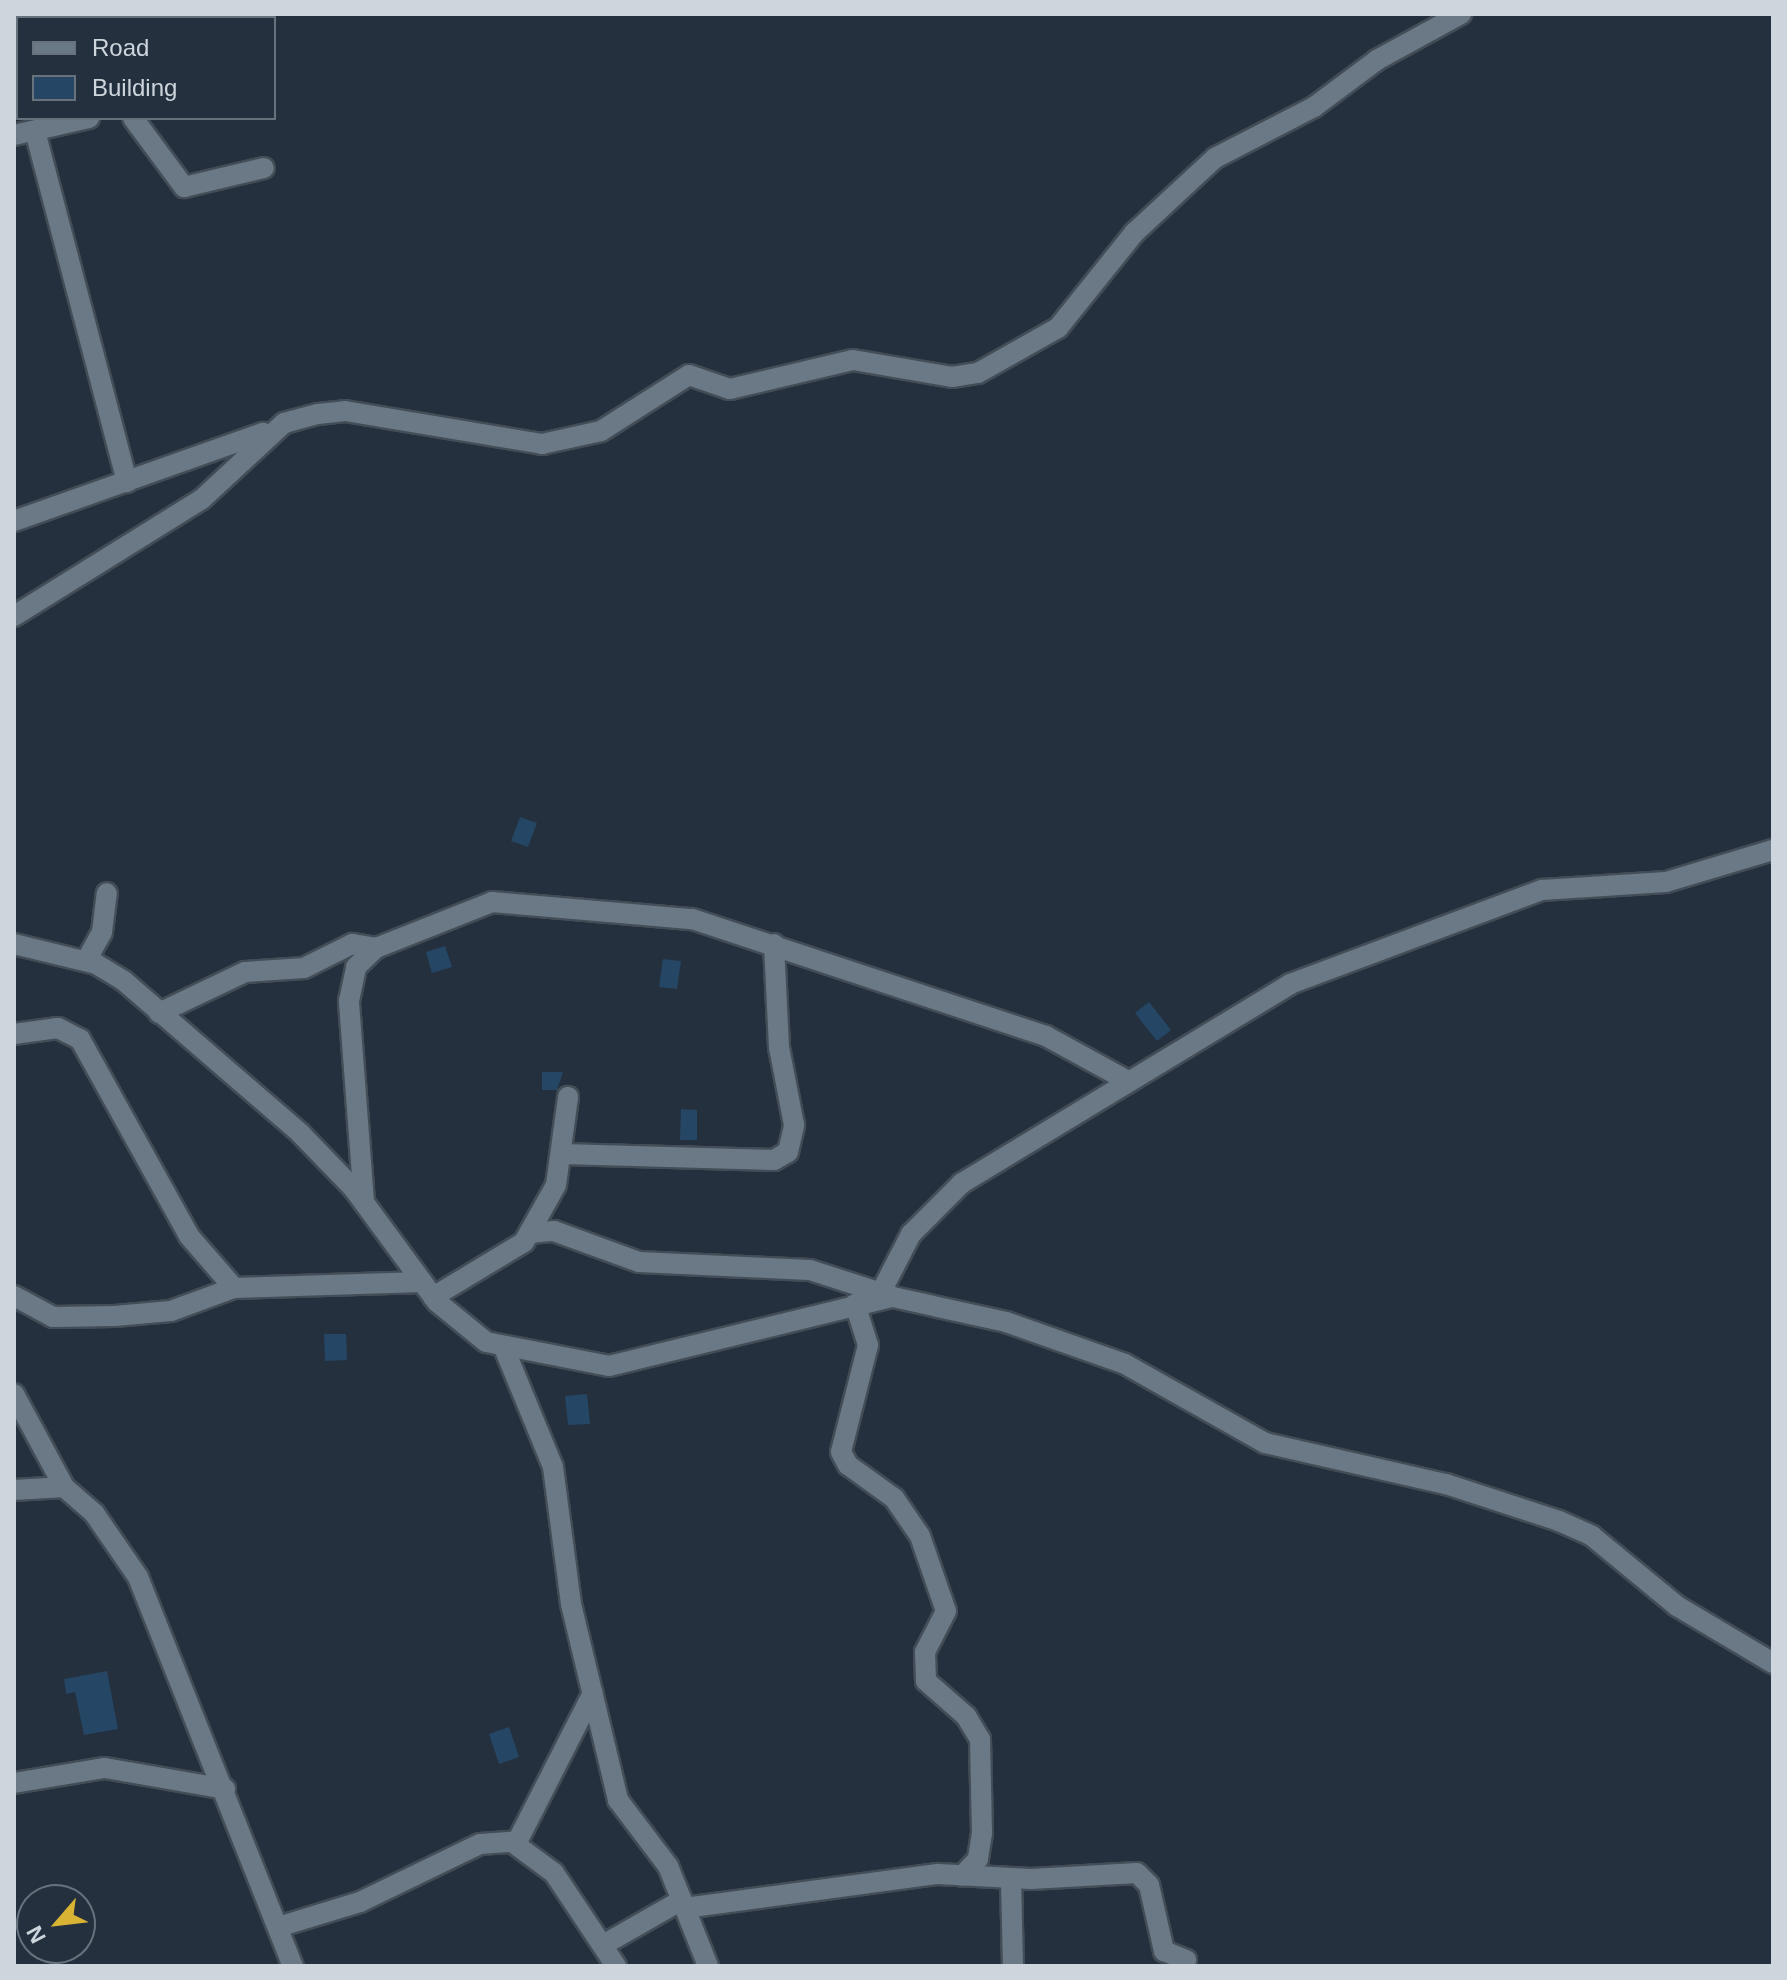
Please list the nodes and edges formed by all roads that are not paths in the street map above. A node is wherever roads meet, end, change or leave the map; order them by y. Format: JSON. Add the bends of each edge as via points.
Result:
{"nodes":[{"id":1,"x":1461,"y":14,"type":"edge"},
{"id":2,"x":81,"y":120,"type":"edge"},
{"id":3,"x":134,"y":120,"type":"edge"},
{"id":4,"x":35,"y":131,"type":"junction"},
{"id":5,"x":14,"y":135,"type":"edge"},
{"id":6,"x":264,"y":168,"type":"dead end"},
{"id":7,"x":284,"y":423,"type":"junction"},
{"id":8,"x":127,"y":482,"type":"junction"},
{"id":9,"x":14,"y":521,"type":"edge"},
{"id":10,"x":14,"y":616,"type":"edge"},
{"id":11,"x":1773,"y":850,"type":"edge"},
{"id":12,"x":107,"y":893,"type":"dead end"},
{"id":13,"x":14,"y":944,"type":"edge"},
{"id":14,"x":774,"y":944,"type":"junction"},
{"id":15,"x":376,"y":948,"type":"junction"},
{"id":16,"x":86,"y":961,"type":"junction"},
{"id":17,"x":159,"y":1013,"type":"junction"},
{"id":18,"x":14,"y":1034,"type":"edge"},
{"id":19,"x":1128,"y":1081,"type":"junction"},
{"id":20,"x":568,"y":1097,"type":"dead end"},
{"id":21,"x":562,"y":1154,"type":"junction"},
{"id":22,"x":364,"y":1202,"type":"junction"},
{"id":23,"x":530,"y":1233,"type":"junction"},
{"id":24,"x":234,"y":1288,"type":"junction"},
{"id":25,"x":427,"y":1290,"type":"junction"},
{"id":26,"x":14,"y":1296,"type":"edge"},
{"id":27,"x":879,"y":1296,"type":"junction"},
{"id":28,"x":855,"y":1304,"type":"junction"},
{"id":29,"x":504,"y":1348,"type":"junction"},
{"id":30,"x":14,"y":1394,"type":"edge"},
{"id":31,"x":64,"y":1487,"type":"junction"},
{"id":32,"x":14,"y":1490,"type":"edge"},
{"id":33,"x":1773,"y":1663,"type":"edge"},
{"id":34,"x":593,"y":1693,"type":"junction"},
{"id":35,"x":14,"y":1783,"type":"edge"},
{"id":36,"x":225,"y":1789,"type":"junction"},
{"id":37,"x":516,"y":1844,"type":"junction"},
{"id":38,"x":962,"y":1876,"type":"junction"},
{"id":39,"x":1011,"y":1879,"type":"junction"},
{"id":40,"x":684,"y":1904,"type":"junction"},
{"id":41,"x":278,"y":1927,"type":"junction"},
{"id":42,"x":603,"y":1945,"type":"junction"},
{"id":43,"x":1186,"y":1960,"type":"dead end"},
{"id":44,"x":293,"y":1966,"type":"edge"},
{"id":45,"x":616,"y":1966,"type":"edge"},
{"id":46,"x":708,"y":1966,"type":"edge"},
{"id":47,"x":1013,"y":1966,"type":"edge"}],
"edges":[{"from":1,"to":7,"type":"street","via":[[1377,60],[1314,107],[1215,158],[1134,233],[1058,328],[978,373],[952,377],[853,360],[730,389],[689,375],[601,431],[542,444],[345,411]]},
{"from":2,"to":4,"type":"street"},
{"from":3,"to":6,"type":"street","via":[[184,187]]},
{"from":4,"to":5,"type":"street"},
{"from":4,"to":8,"type":"street"},
{"from":7,"to":8,"type":"street","via":[[198,462]]},
{"from":7,"to":10,"type":"street","via":[[202,499]]},
{"from":8,"to":9,"type":"street"},
{"from":11,"to":19,"type":"street","via":[[1691,878],[1542,890],[1491,907],[1290,984]]},
{"from":12,"to":16,"type":"street","via":[[102,932]]},
{"from":13,"to":16,"type":"street"},
{"from":14,"to":15,"type":"street","via":[[692,919],[616,908],[492,902]]},
{"from":14,"to":19,"type":"street","via":[[1046,1036]]},
{"from":14,"to":21,"type":"street","via":[[779,1047],[794,1125],[788,1152],[774,1160]]},
{"from":15,"to":17,"type":"street","via":[[352,944],[304,968],[254,969]]},
{"from":15,"to":22,"type":"street","via":[[356,967],[349,1001]]},
{"from":16,"to":17,"type":"street","via":[[124,981]]},
{"from":17,"to":22,"type":"street","via":[[300,1133]]},
{"from":18,"to":24,"type":"street","via":[[58,1028],[80,1039],[189,1236]]},
{"from":19,"to":27,"type":"street","via":[[944,1198],[911,1234]]},
{"from":20,"to":21,"type":"street"},
{"from":21,"to":23,"type":"street","via":[[556,1185]]},
{"from":22,"to":25,"type":"street"},
{"from":23,"to":25,"type":"street","via":[[510,1256]]},
{"from":23,"to":27,"type":"street","via":[[554,1231],[639,1262],[810,1270]]},
{"from":24,"to":25,"type":"street"},
{"from":24,"to":26,"type":"street","via":[[171,1311],[115,1316],[53,1317]]},
{"from":25,"to":29,"type":"street","via":[[470,1331]]},
{"from":27,"to":28,"type":"street"},
{"from":27,"to":33,"type":"street","via":[[1057,1336],[1125,1364],[1265,1443],[1446,1484],[1559,1521],[1592,1536],[1677,1606]]},
{"from":28,"to":29,"type":"street","via":[[640,1362],[582,1363]]},
{"from":28,"to":38,"type":"street","via":[[868,1345],[841,1452],[848,1465],[894,1498],[920,1536],[946,1611],[925,1652],[926,1681],[966,1716],[980,1739],[982,1833],[978,1859]]},
{"from":29,"to":34,"type":"street","via":[[553,1467],[563,1558]]},
{"from":30,"to":31,"type":"street"},
{"from":31,"to":32,"type":"street"},
{"from":31,"to":36,"type":"street","via":[[94,1513],[138,1577]]},
{"from":34,"to":37,"type":"street"},
{"from":34,"to":40,"type":"street","via":[[618,1800],[668,1866]]},
{"from":35,"to":36,"type":"street","via":[[105,1768]]},
{"from":36,"to":41,"type":"street"},
{"from":37,"to":41,"type":"street","via":[[480,1844],[360,1902]]},
{"from":37,"to":42,"type":"street","via":[[554,1873]]},
{"from":38,"to":39,"type":"street"},
{"from":38,"to":40,"type":"street"},
{"from":39,"to":43,"type":"street","via":[[1143,1876],[1164,1951]]},
{"from":39,"to":47,"type":"street"},
{"from":40,"to":42,"type":"street"},
{"from":40,"to":46,"type":"street"},
{"from":41,"to":44,"type":"street"},
{"from":42,"to":45,"type":"street"}]}
